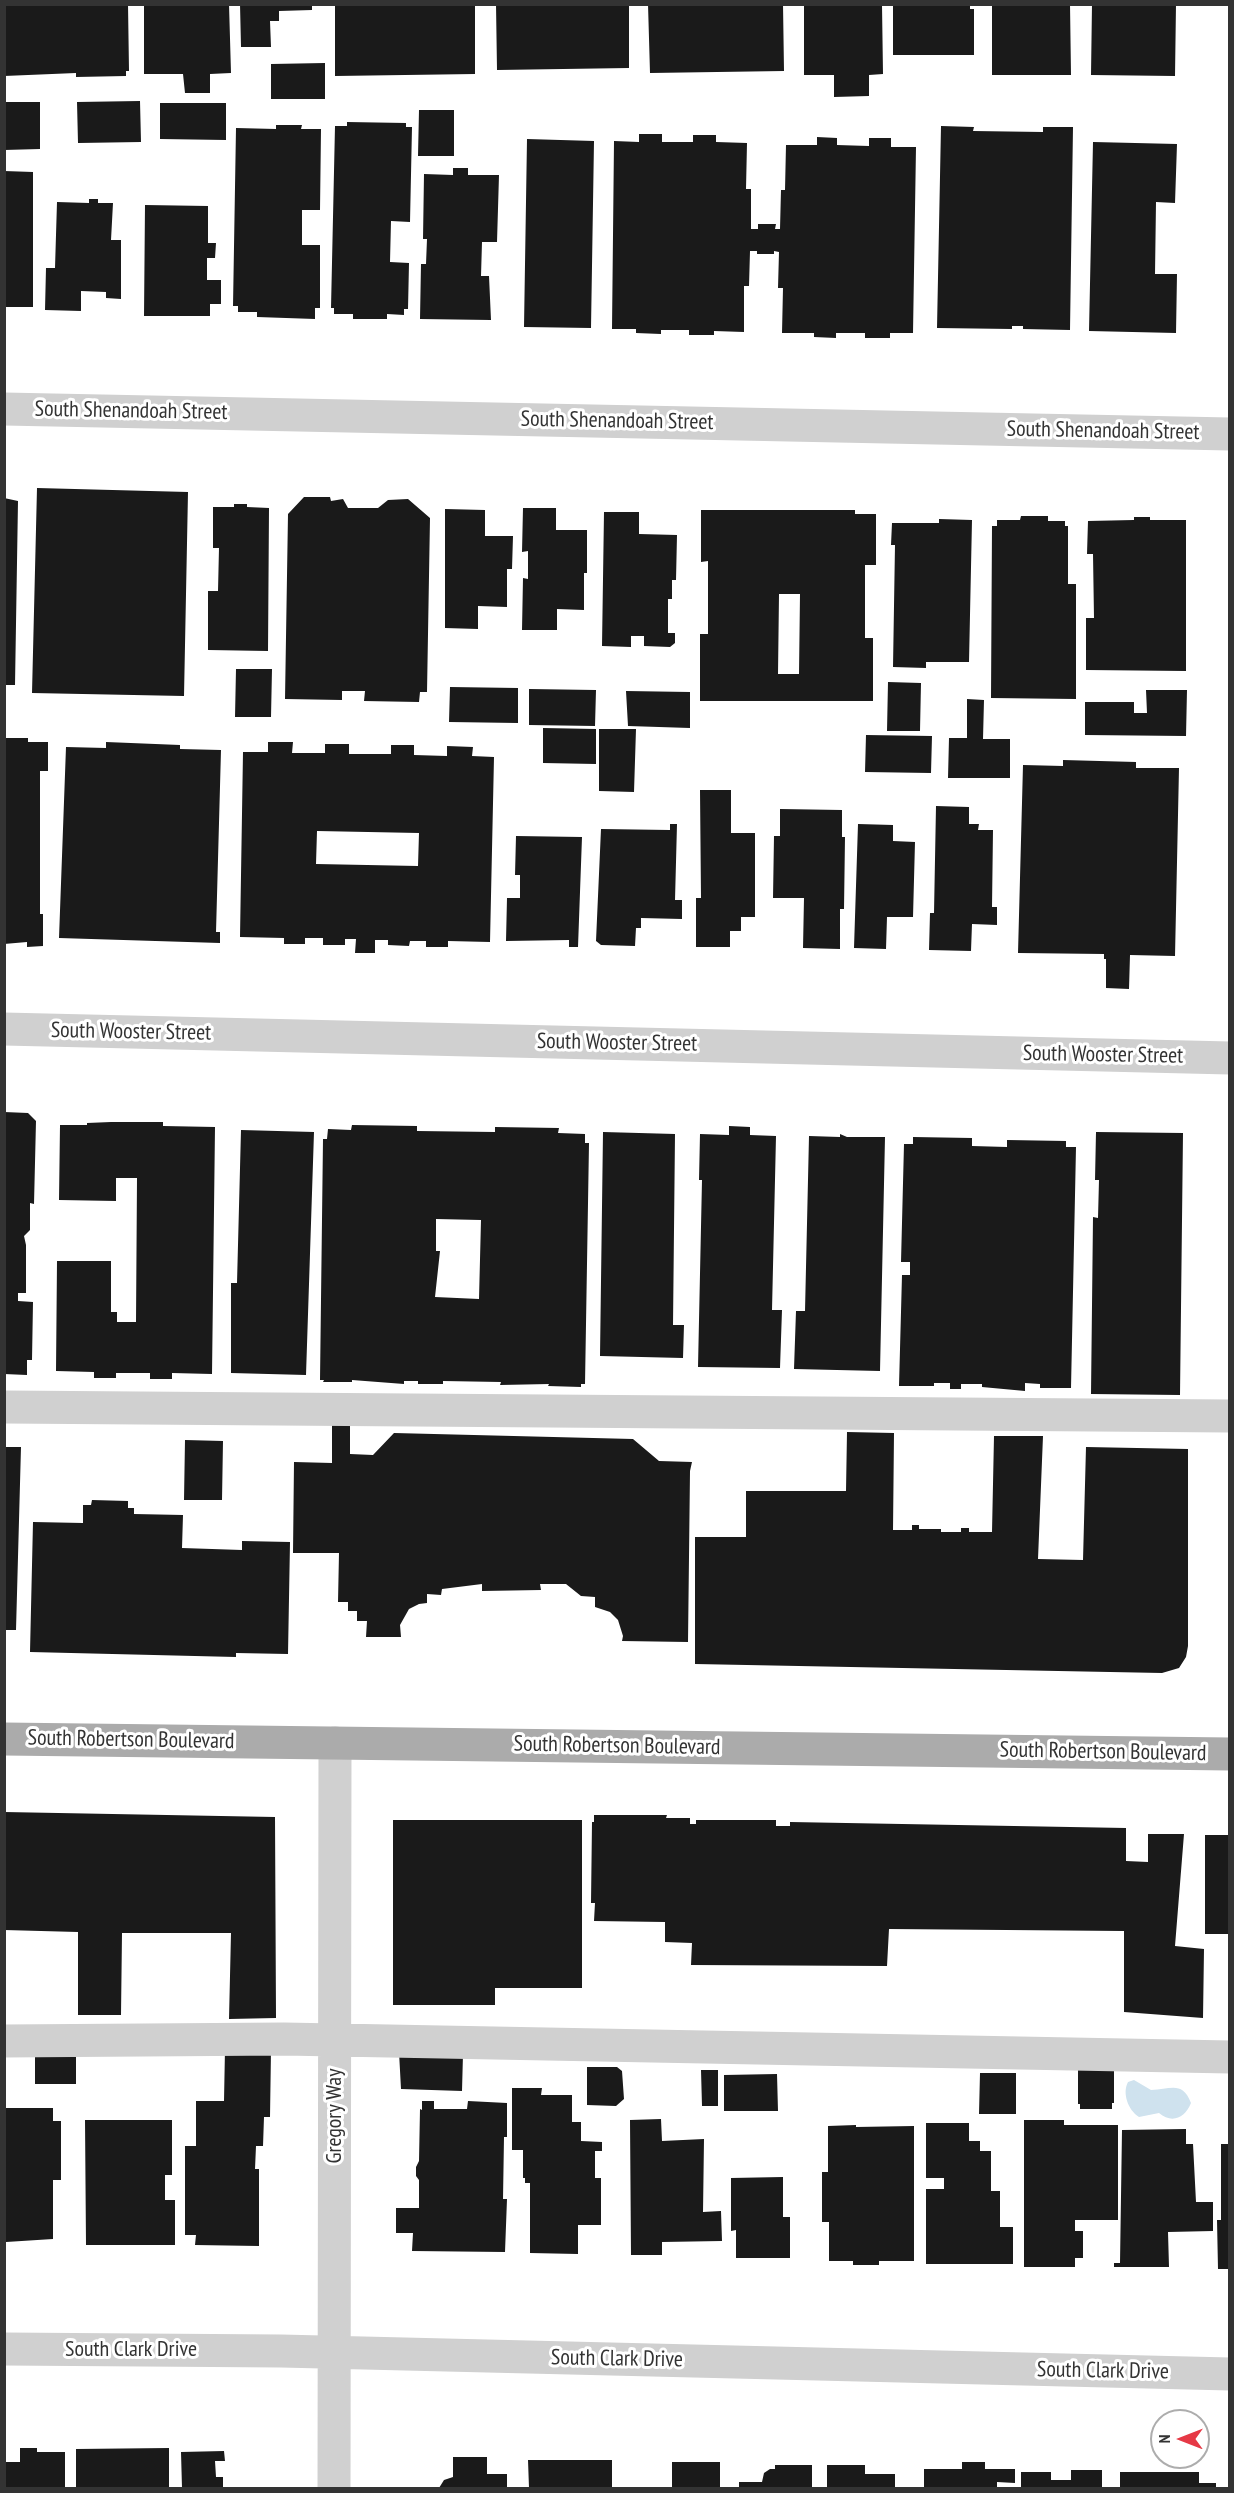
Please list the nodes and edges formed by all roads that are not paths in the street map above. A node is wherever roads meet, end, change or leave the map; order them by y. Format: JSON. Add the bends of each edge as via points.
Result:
{"nodes":[{"id":1,"x":4,"y":409,"type":"edge"},
{"id":2,"x":1230,"y":434,"type":"edge"},
{"id":3,"x":4,"y":1029,"type":"edge"},
{"id":4,"x":1230,"y":1058,"type":"edge"},
{"id":5,"x":4,"y":1407,"type":"edge"},
{"id":6,"x":1230,"y":1416,"type":"edge"},
{"id":7,"x":4,"y":1739,"type":"edge"},
{"id":8,"x":335,"y":1743,"type":"junction"},
{"id":9,"x":1230,"y":1754,"type":"edge"},
{"id":10,"x":4,"y":2040,"type":"edge"},
{"id":11,"x":335,"y":2040,"type":"junction"},
{"id":12,"x":1230,"y":2057,"type":"edge"},
{"id":13,"x":4,"y":2349,"type":"edge"},
{"id":14,"x":334,"y":2352,"type":"junction"},
{"id":15,"x":1230,"y":2374,"type":"edge"},
{"id":16,"x":334,"y":2488,"type":"edge"}],
"edges":[{"from":1,"to":2,"type":"street","name":"South Shenandoah Street"},
{"from":3,"to":4,"type":"street","name":"South Wooster Street"},
{"from":5,"to":6,"type":"street"},
{"from":7,"to":8,"type":"main road","name":"South Robertson Boulevard"},
{"from":8,"to":9,"type":"main road","name":"South Robertson Boulevard"},
{"from":8,"to":11,"type":"street","name":"Gregory Way"},
{"from":10,"to":11,"type":"street"},
{"from":11,"to":12,"type":"street"},
{"from":11,"to":14,"type":"street","name":"Gregory Way"},
{"from":13,"to":14,"type":"street","name":"South Clark Drive"},
{"from":14,"to":15,"type":"street","name":"South Clark Drive"},
{"from":14,"to":16,"type":"street","name":"Gregory Way"}]}
